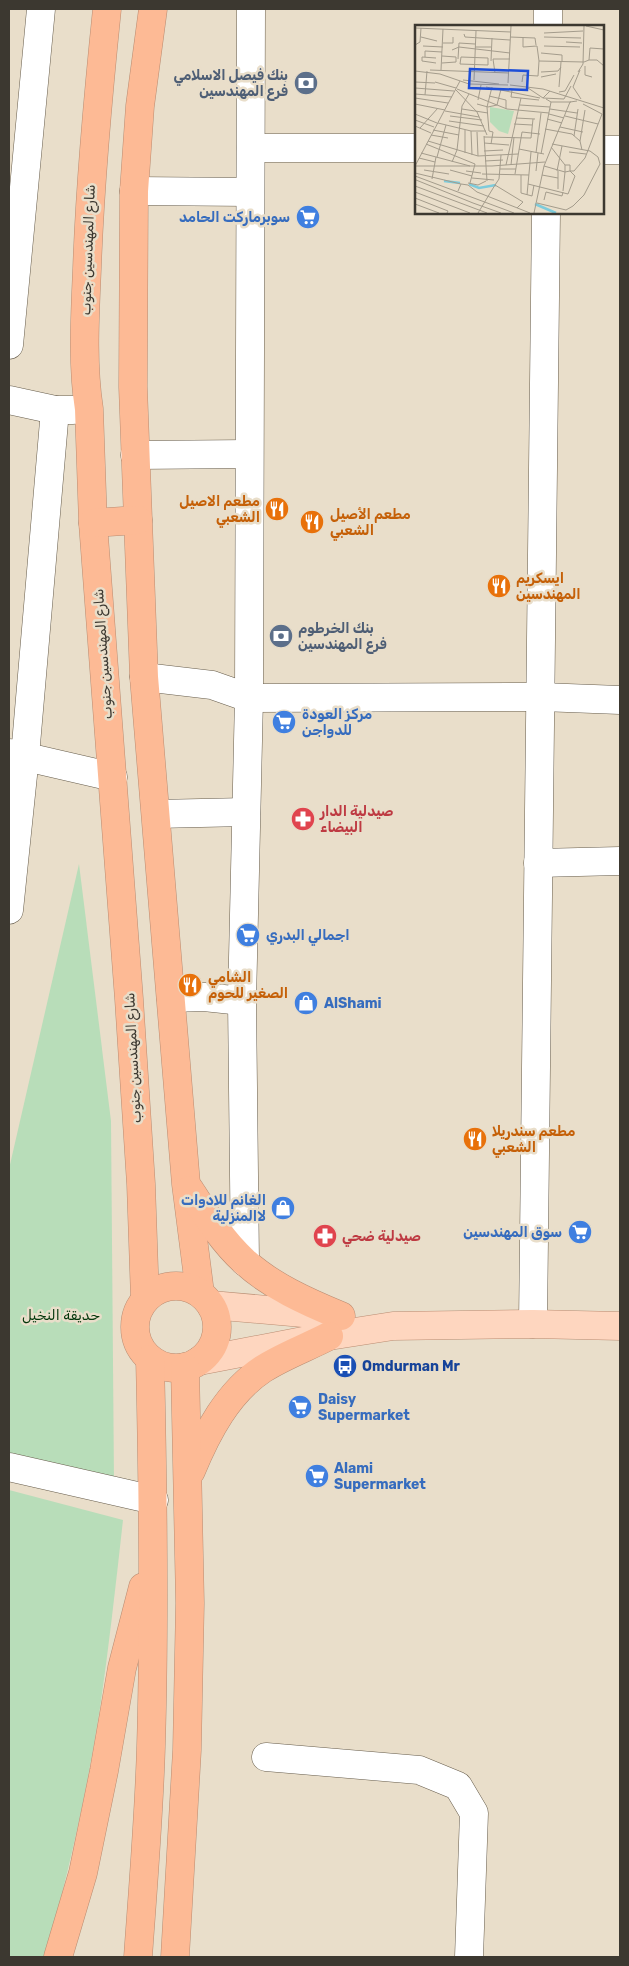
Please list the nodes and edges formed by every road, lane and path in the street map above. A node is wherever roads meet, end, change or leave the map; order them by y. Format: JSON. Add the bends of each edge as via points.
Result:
{"nodes":[{"id":1,"x":41,"y":9,"type":"edge"},
{"id":2,"x":107,"y":9,"type":"edge"},
{"id":3,"x":153,"y":9,"type":"edge"},
{"id":4,"x":251,"y":9,"type":"edge"},
{"id":5,"x":548,"y":9,"type":"edge"},
{"id":6,"x":548,"y":25,"type":"edge"},
{"id":7,"x":250,"y":148,"type":"junction"},
{"id":8,"x":415,"y":148,"type":"edge"},
{"id":9,"x":604,"y":150,"type":"edge"},
{"id":10,"x":620,"y":150,"type":"edge"},
{"id":11,"x":134,"y":191,"type":"junction"},
{"id":12,"x":250,"y":192,"type":"junction"},
{"id":13,"x":546,"y":214,"type":"edge"},
{"id":14,"x":9,"y":345,"type":"edge"},
{"id":15,"x":9,"y":400,"type":"edge"},
{"id":16,"x":55,"y":410,"type":"junction"},
{"id":17,"x":89,"y":410,"type":"junction"},
{"id":18,"x":249,"y":454,"type":"junction"},
{"id":19,"x":135,"y":455,"type":"junction"},
{"id":20,"x":138,"y":520,"type":"junction"},
{"id":21,"x":93,"y":523,"type":"junction"},
{"id":22,"x":144,"y":677,"type":"junction"},
{"id":23,"x":540,"y":697,"type":"junction"},
{"id":24,"x":249,"y":698,"type":"junction"},
{"id":25,"x":620,"y":700,"type":"edge"},
{"id":26,"x":17,"y":754,"type":"edge"},
{"id":27,"x":113,"y":777,"type":"junction"},
{"id":28,"x":246,"y":812,"type":"junction"},
{"id":29,"x":156,"y":814,"type":"junction"},
{"id":30,"x":620,"y":861,"type":"edge"},
{"id":31,"x":538,"y":863,"type":"junction"},
{"id":32,"x":9,"y":910,"type":"edge"},
{"id":33,"x":171,"y":998,"type":"junction"},
{"id":34,"x":242,"y":1001,"type":"junction"},
{"id":35,"x":186,"y":1184,"type":"junction"},
{"id":36,"x":245,"y":1262,"type":"junction"},
{"id":37,"x":145,"y":1299,"type":"junction"},
{"id":38,"x":206,"y":1299,"type":"junction"},
{"id":39,"x":533,"y":1324,"type":"junction"},
{"id":40,"x":335,"y":1326,"type":"junction"},
{"id":41,"x":620,"y":1326,"type":"edge"},
{"id":42,"x":150,"y":1359,"type":"junction"},
{"id":43,"x":192,"y":1364,"type":"junction"},
{"id":44,"x":9,"y":1467,"type":"edge"},
{"id":45,"x":188,"y":1479,"type":"junction"},
{"id":46,"x":154,"y":1500,"type":"junction"},
{"id":47,"x":154,"y":1547,"type":"junction"},
{"id":48,"x":266,"y":1757,"type":"dead end"},
{"id":49,"x":58,"y":1957,"type":"edge"},
{"id":50,"x":138,"y":1957,"type":"edge"},
{"id":51,"x":175,"y":1957,"type":"edge"},
{"id":52,"x":469,"y":1957,"type":"edge"}],
"edges":[{"from":1,"to":14,"type":"street"},
{"from":2,"to":17,"type":"highway","name":"شارع المهندسين جنوب","via":[[90,191],[86,304]]},
{"from":3,"to":11,"type":"highway","via":[[140,106]]},
{"from":4,"to":7,"type":"street"},
{"from":5,"to":6,"type":"street"},
{"from":7,"to":8,"type":"street"},
{"from":7,"to":12,"type":"street"},
{"from":9,"to":10,"type":"street"},
{"from":11,"to":12,"type":"street"},
{"from":11,"to":19,"type":"highway"},
{"from":12,"to":18,"type":"street"},
{"from":13,"to":23,"type":"street"},
{"from":15,"to":16,"type":"street"},
{"from":16,"to":17,"type":"street"},
{"from":16,"to":26,"type":"street"},
{"from":17,"to":21,"type":"highway","name":"شارع المهندسين جنوب"},
{"from":18,"to":19,"type":"street"},
{"from":18,"to":24,"type":"street"},
{"from":19,"to":20,"type":"highway"},
{"from":20,"to":21,"type":"highway"},
{"from":20,"to":22,"type":"highway"},
{"from":21,"to":27,"type":"highway","name":"شارع المهندسين جنوب"},
{"from":22,"to":24,"type":"street","via":[[212,685]]},
{"from":22,"to":29,"type":"highway"},
{"from":23,"to":24,"type":"street"},
{"from":23,"to":25,"type":"street"},
{"from":23,"to":31,"type":"street"},
{"from":24,"to":28,"type":"street"},
{"from":26,"to":27,"type":"street"},
{"from":26,"to":32,"type":"street"},
{"from":27,"to":37,"type":"highway","name":"شارع المهندسين جنوب","via":[[141,1184]]},
{"from":28,"to":29,"type":"street"},
{"from":28,"to":34,"type":"street"},
{"from":29,"to":33,"type":"highway"},
{"from":30,"to":31,"type":"street"},
{"from":31,"to":39,"type":"street"},
{"from":33,"to":34,"type":"street"},
{"from":33,"to":35,"type":"highway"},
{"from":34,"to":36,"type":"street"},
{"from":35,"to":36,"type":"highway","via":[[209,1219]]},
{"from":35,"to":38,"type":"highway"},
{"from":36,"to":40,"type":"highway"},
{"from":37,"to":38,"type":"highway","via":[[165,1286],[178,1285],[190,1287]]},
{"from":37,"to":42,"type":"highway","via":[[138,1310],[136,1330],[141,1349]]},
{"from":38,"to":40,"type":"main road"},
{"from":38,"to":43,"type":"highway","via":[[217,1319],[216,1335],[210,1350]]},
{"from":39,"to":40,"type":"main road"},
{"from":39,"to":41,"type":"main road"},
{"from":40,"to":43,"type":"main road"},
{"from":40,"to":45,"type":"highway","via":[[264,1368],[241,1386],[204,1441]]},
{"from":42,"to":43,"type":"highway","via":[[173,1368]]},
{"from":42,"to":46,"type":"highway"},
{"from":43,"to":45,"type":"highway"},
{"from":44,"to":46,"type":"street"},
{"from":45,"to":51,"type":"highway","via":[[187,1750]]},
{"from":46,"to":47,"type":"highway"},
{"from":47,"to":49,"type":"highway","via":[[122,1668],[83,1873]]},
{"from":47,"to":50,"type":"highway","via":[[151,1747]]},
{"from":48,"to":52,"type":"street","via":[[419,1770],[458,1786],[474,1813]]}]}
